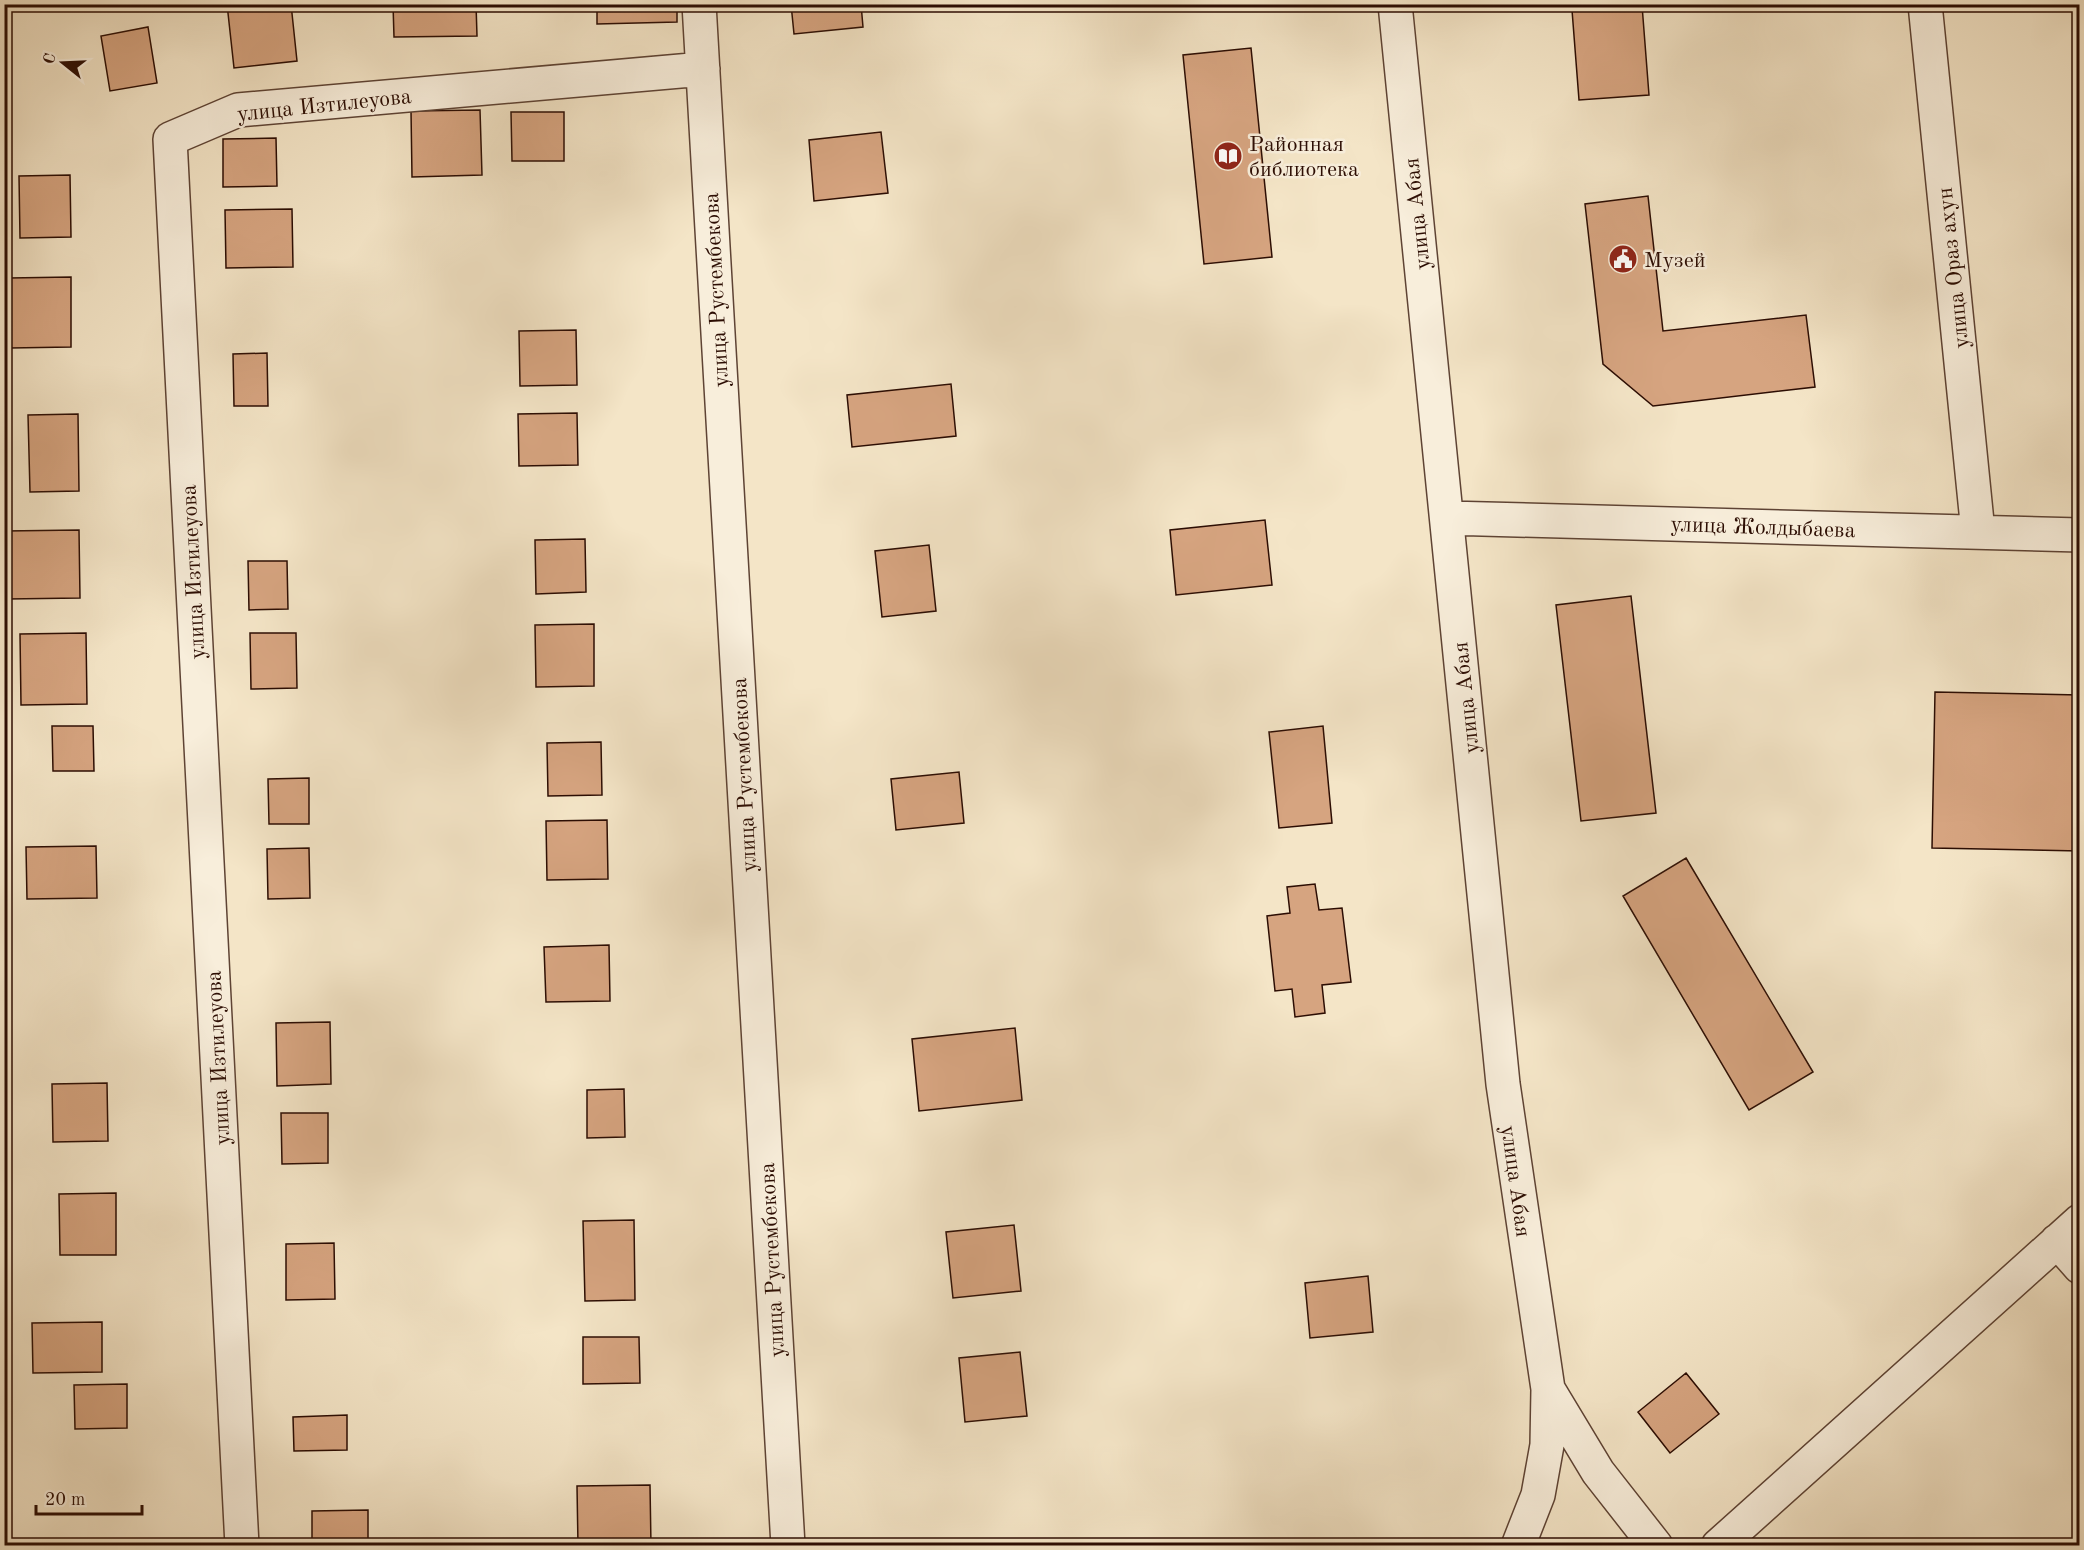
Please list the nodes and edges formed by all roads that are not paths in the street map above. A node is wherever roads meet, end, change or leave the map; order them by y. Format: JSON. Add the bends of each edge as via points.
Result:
{"nodes":[{"id":1,"x":699,"y":4,"type":"edge"},
{"id":2,"x":1395,"y":4,"type":"edge"},
{"id":3,"x":1925,"y":4,"type":"edge"},
{"id":4,"x":703,"y":69,"type":"junction"},
{"id":5,"x":1448,"y":518,"type":"junction"},
{"id":6,"x":1978,"y":532,"type":"junction"},
{"id":7,"x":2079,"y":535,"type":"edge"},
{"id":8,"x":2068,"y":1231,"type":"edge"},
{"id":9,"x":2079,"y":1268,"type":"edge"},
{"id":10,"x":1548,"y":1389,"type":"junction"},
{"id":11,"x":242,"y":1545,"type":"edge"},
{"id":12,"x":788,"y":1545,"type":"edge"},
{"id":13,"x":1518,"y":1545,"type":"edge"},
{"id":14,"x":1656,"y":1545,"type":"edge"},
{"id":15,"x":1718,"y":1545,"type":"edge"}],
"edges":[{"from":1,"to":4,"type":"street","name":"улица Рустембекова"},
{"from":2,"to":5,"type":"street","name":"улица Абая"},
{"from":3,"to":6,"type":"street","name":"улица Ораз ахун"},
{"from":4,"to":11,"type":"street","name":"улица Изтилеуова","via":[[238,110],[170,139]]},
{"from":4,"to":12,"type":"street","name":"улица Рустембекова"},
{"from":5,"to":6,"type":"street","name":"улица Жолдыбаева"},
{"from":5,"to":10,"type":"street","name":"улица Абая","via":[[1503,1084]]},
{"from":6,"to":7,"type":"street","name":"улица Жолдыбаева"},
{"from":8,"to":9,"type":"street"},
{"from":8,"to":15,"type":"street"},
{"from":10,"to":13,"type":"street","via":[[1547,1445],[1538,1495]]},
{"from":10,"to":14,"type":"street","via":[[1598,1472]]}]}
